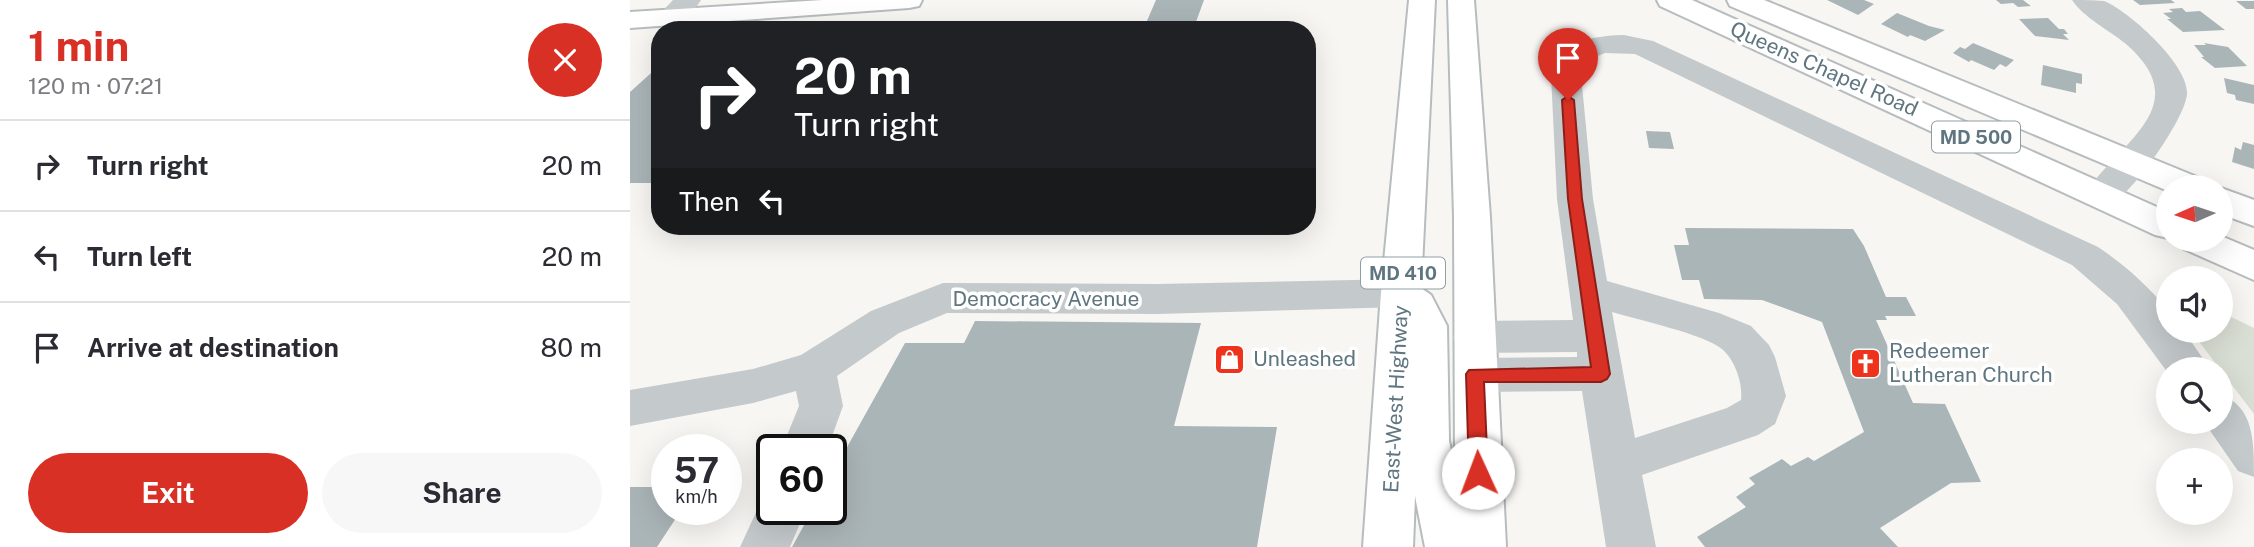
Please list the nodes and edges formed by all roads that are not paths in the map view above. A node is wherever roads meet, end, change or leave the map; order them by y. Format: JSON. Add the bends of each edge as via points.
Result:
{"nodes":[{"id":1,"x":909,"y":0,"type":"edge"},
{"id":2,"x":1403,"y":0,"type":"edge"},
{"id":3,"x":1422,"y":0,"type":"edge"},
{"id":4,"x":1461,"y":0,"type":"edge"},
{"id":5,"x":1486,"y":0,"type":"edge"},
{"id":6,"x":1658,"y":0,"type":"edge"},
{"id":7,"x":1670,"y":0,"type":"edge"},
{"id":8,"x":1740,"y":0,"type":"edge"},
{"id":9,"x":2085,"y":0,"type":"edge"},
{"id":10,"x":679,"y":9,"type":"edge"},
{"id":11,"x":630,"y":20,"type":"edge"},
{"id":12,"x":1783,"y":51,"type":"junction"},
{"id":13,"x":1411,"y":160,"type":"junction"},
{"id":14,"x":2131,"y":162,"type":"junction"},
{"id":15,"x":2162,"y":175,"type":"edge"},
{"id":16,"x":2103,"y":194,"type":"junction"},
{"id":17,"x":2233,"y":205,"type":"edge"},
{"id":18,"x":2254,"y":214,"type":"edge"},
{"id":19,"x":1472,"y":217,"type":"junction"},
{"id":20,"x":2156,"y":220,"type":"edge"},
{"id":21,"x":2223,"y":252,"type":"edge"},
{"id":22,"x":2254,"y":266,"type":"edge"},
{"id":23,"x":1588,"y":289,"type":"junction"},
{"id":24,"x":1401,"y":293,"type":"junction"},
{"id":25,"x":1598,"y":355,"type":"junction"},
{"id":26,"x":1475,"y":356,"type":"junction"},
{"id":27,"x":2180,"y":357,"type":"edge"},
{"id":28,"x":814,"y":369,"type":"junction"},
{"id":29,"x":630,"y":408,"type":"edge"},
{"id":30,"x":2233,"y":428,"type":"edge"},
{"id":31,"x":810,"y":434,"type":"edge"},
{"id":32,"x":2254,"y":457,"type":"edge"},
{"id":33,"x":1616,"y":464,"type":"junction"},
{"id":34,"x":1388,"y":547,"type":"edge"},
{"id":35,"x":1450,"y":547,"type":"edge"},
{"id":36,"x":1481,"y":547,"type":"edge"},
{"id":37,"x":1631,"y":547,"type":"edge"}],
"edges":[{"from":1,"to":10,"type":"main road"},
{"from":2,"to":13,"type":"main road"},
{"from":3,"to":13,"type":"main road","name":"East-West Highway","number":"MD 410"},
{"from":4,"to":19,"type":"main road","number":"MD 410"},
{"from":5,"to":19,"type":"main road","via":[[1482,16],[1487,146]]},
{"from":6,"to":12,"type":"main road"},
{"from":7,"to":12,"type":"main road","name":"Queens Chapel Road","number":"MD 500"},
{"from":8,"to":14,"type":"main road","name":"Queens Chapel Road","number":"MD 500"},
{"from":9,"to":14,"type":"street","via":[[2141,43],[2172,84],[2167,107]]},
{"from":10,"to":11,"type":"main road"},
{"from":12,"to":16,"type":"main road","name":"Queens Chapel Road","number":"MD 500"},
{"from":13,"to":24,"type":"main road","name":"East-West Highway","number":"MD 410"},
{"from":14,"to":15,"type":"main road","name":"Queens Chapel Road","number":"MD 500"},
{"from":14,"to":16,"type":"street"},
{"from":16,"to":20,"type":"main road","name":"Queens Chapel Road","number":"MD 500"},
{"from":17,"to":18,"type":"main road"},
{"from":19,"to":26,"type":"main road","number":"MD 410"},
{"from":21,"to":22,"type":"main road"},
{"from":23,"to":25,"type":"street"},
{"from":23,"to":27,"type":"street","via":[[1575,199],[1566,75],[1569,58],[1581,50],[1630,44],[2085,256],[2137,298]]},
{"from":23,"to":33,"type":"street","via":[[1736,337],[1754,357],[1764,396],[1759,411],[1742,422]]},
{"from":24,"to":28,"type":"street","name":"Democracy Avenue","via":[[1152,310],[943,298],[885,322]]},
{"from":24,"to":34,"type":"main road","name":"East-West Highway","number":"MD 410"},
{"from":24,"to":35,"type":"main road","via":[[1417,306],[1427,326],[1426,441]]},
{"from":25,"to":26,"type":"street"},
{"from":25,"to":33,"type":"street"},
{"from":26,"to":36,"type":"main road","number":"MD 410"},
{"from":28,"to":29,"type":"street","name":"Democracy Avenue","via":[[753,386]]},
{"from":28,"to":31,"type":"street","via":[[821,406]]},
{"from":30,"to":32,"type":"street"},
{"from":33,"to":37,"type":"street"}]}
